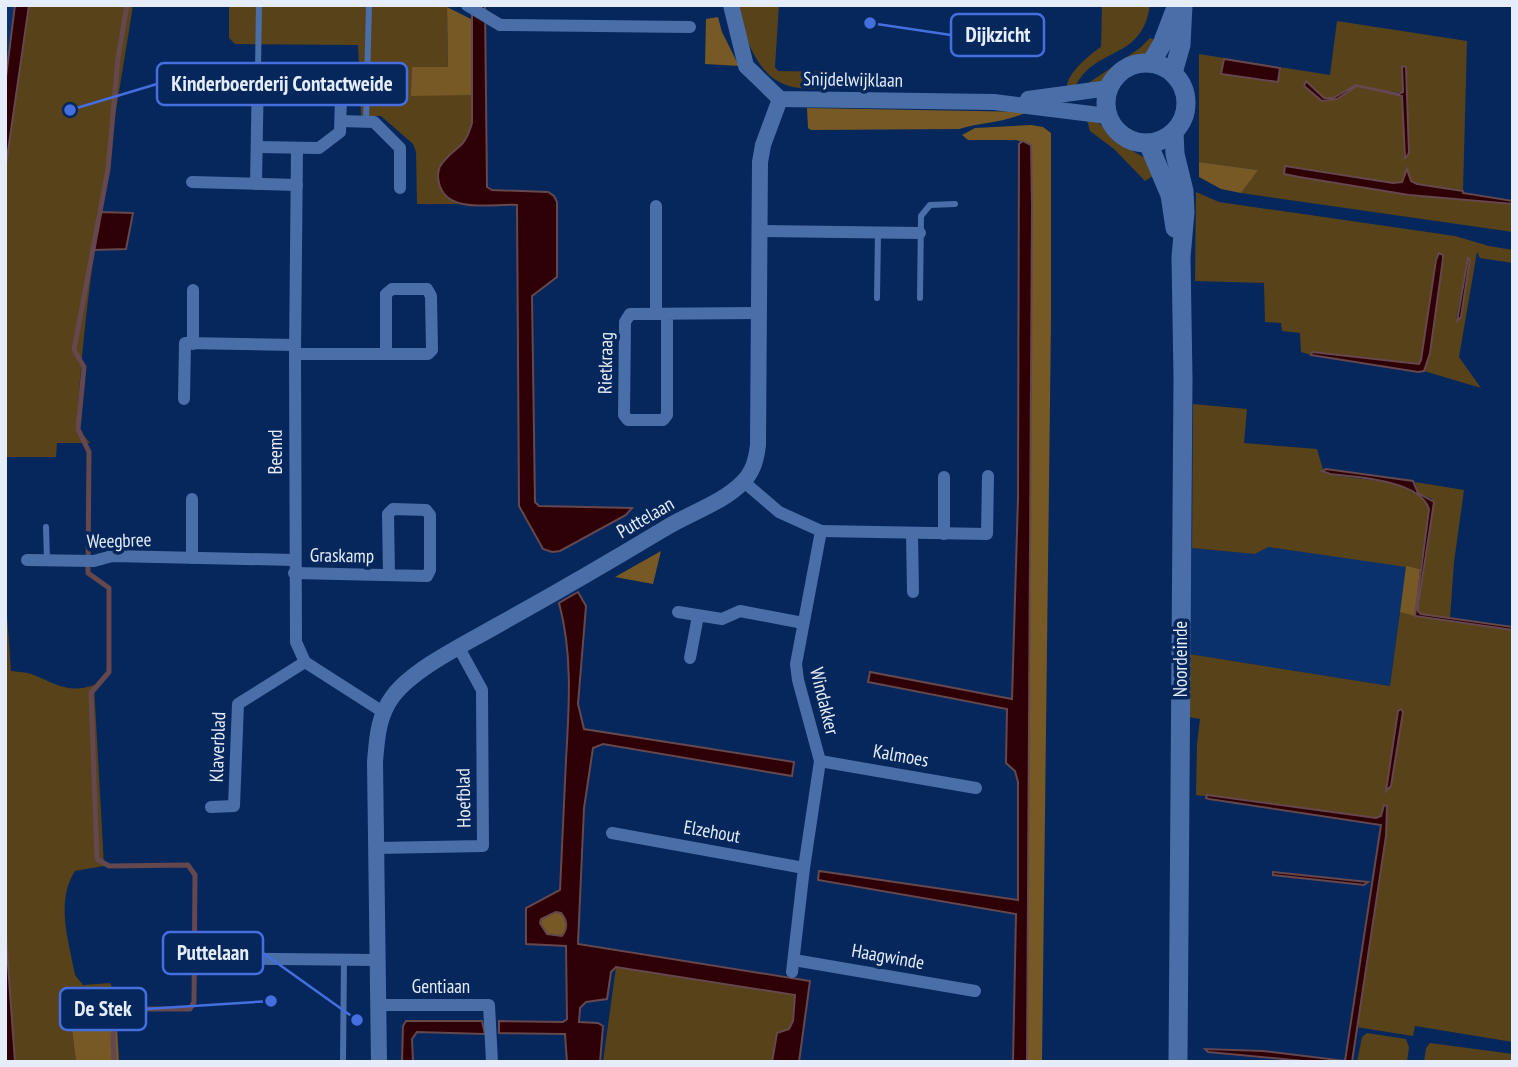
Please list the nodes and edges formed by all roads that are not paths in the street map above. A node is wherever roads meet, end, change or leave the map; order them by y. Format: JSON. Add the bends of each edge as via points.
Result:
{"nodes":[{"id":1,"x":259,"y":5,"type":"edge"},
{"id":2,"x":369,"y":5,"type":"edge"},
{"id":3,"x":467,"y":5,"type":"edge"},
{"id":4,"x":731,"y":5,"type":"edge"},
{"id":5,"x":1177,"y":5,"type":"edge"},
{"id":6,"x":1183,"y":5,"type":"edge"},
{"id":7,"x":690,"y":27,"type":"dead end"},
{"id":8,"x":1151,"y":63,"type":"junction"},
{"id":9,"x":205,"y":70,"type":"dead end"},
{"id":10,"x":258,"y":70,"type":"junction"},
{"id":11,"x":1173,"y":73,"type":"junction"},
{"id":12,"x":1109,"y":88,"type":"junction"},
{"id":13,"x":341,"y":96,"type":"dead end"},
{"id":14,"x":780,"y":99,"type":"junction"},
{"id":15,"x":994,"y":102,"type":"junction"},
{"id":16,"x":1108,"y":116,"type":"junction"},
{"id":17,"x":341,"y":121,"type":"junction"},
{"id":18,"x":366,"y":122,"type":"junction"},
{"id":19,"x":1174,"y":132,"type":"junction"},
{"id":20,"x":1148,"y":143,"type":"junction"},
{"id":21,"x":257,"y":147,"type":"junction"},
{"id":22,"x":297,"y":148,"type":"junction"},
{"id":23,"x":192,"y":182,"type":"dead end"},
{"id":24,"x":256,"y":184,"type":"junction"},
{"id":25,"x":297,"y":185,"type":"junction"},
{"id":26,"x":400,"y":188,"type":"dead end"},
{"id":27,"x":955,"y":204,"type":"dead end"},
{"id":28,"x":656,"y":206,"type":"dead end"},
{"id":29,"x":758,"y":231,"type":"junction"},
{"id":30,"x":920,"y":233,"type":"junction"},
{"id":31,"x":878,"y":234,"type":"junction"},
{"id":32,"x":1181,"y":257,"type":"junction"},
{"id":33,"x":193,"y":290,"type":"dead end"},
{"id":34,"x":877,"y":298,"type":"dead end"},
{"id":35,"x":920,"y":298,"type":"dead end"},
{"id":36,"x":758,"y":313,"type":"junction"},
{"id":37,"x":661,"y":314,"type":"junction"},
{"id":38,"x":193,"y":344,"type":"junction"},
{"id":39,"x":295,"y":349,"type":"junction"},
{"id":40,"x":386,"y":354,"type":"junction"},
{"id":41,"x":184,"y":399,"type":"dead end"},
{"id":42,"x":944,"y":477,"type":"dead end"},
{"id":43,"x":988,"y":477,"type":"dead end"},
{"id":44,"x":744,"y":482,"type":"junction"},
{"id":45,"x":192,"y":499,"type":"dead end"},
{"id":46,"x":47,"y":527,"type":"dead end"},
{"id":47,"x":821,"y":531,"type":"junction"},
{"id":48,"x":912,"y":533,"type":"junction"},
{"id":49,"x":944,"y":534,"type":"junction"},
{"id":50,"x":192,"y":558,"type":"junction"},
{"id":51,"x":27,"y":560,"type":"dead end"},
{"id":52,"x":47,"y":560,"type":"junction"},
{"id":53,"x":294,"y":567,"type":"junction"},
{"id":54,"x":389,"y":575,"type":"junction"},
{"id":55,"x":913,"y":592,"type":"dead end"},
{"id":56,"x":678,"y":612,"type":"dead end"},
{"id":57,"x":698,"y":616,"type":"junction"},
{"id":58,"x":803,"y":622,"type":"junction"},
{"id":59,"x":459,"y":648,"type":"junction"},
{"id":60,"x":690,"y":658,"type":"dead end"},
{"id":61,"x":305,"y":662,"type":"junction"},
{"id":62,"x":383,"y":712,"type":"junction"},
{"id":63,"x":820,"y":761,"type":"junction"},
{"id":64,"x":976,"y":788,"type":"dead end"},
{"id":65,"x":211,"y":807,"type":"dead end"},
{"id":66,"x":612,"y":833,"type":"dead end"},
{"id":67,"x":377,"y":848,"type":"junction"},
{"id":68,"x":804,"y":868,"type":"junction"},
{"id":69,"x":168,"y":958,"type":"dead end"},
{"id":70,"x":344,"y":959,"type":"junction"},
{"id":71,"x":377,"y":960,"type":"junction"},
{"id":72,"x":793,"y":966,"type":"joint"},
{"id":73,"x":975,"y":991,"type":"dead end"},
{"id":74,"x":379,"y":1005,"type":"junction"},
{"id":75,"x":343,"y":1062,"type":"edge"},
{"id":76,"x":379,"y":1062,"type":"edge"},
{"id":77,"x":492,"y":1062,"type":"edge"},
{"id":78,"x":1178,"y":1062,"type":"edge"}],
"edges":[{"from":1,"to":10,"type":"lane"},
{"from":2,"to":18,"type":"lane"},
{"from":3,"to":7,"type":"street","via":[[500,24]]},
{"from":4,"to":14,"type":"street","name":"Snijdelwijklaan","via":[[746,66]]},
{"from":5,"to":8,"type":"main road"},
{"from":6,"to":11,"type":"main road","via":[[1181,45]]},
{"from":8,"to":11,"type":"main road"},
{"from":8,"to":12,"type":"main road","via":[[1126,68]]},
{"from":9,"to":10,"type":"street"},
{"from":10,"to":21,"type":"street"},
{"from":11,"to":19,"type":"main road","via":[[1187,102],[1184,119]]},
{"from":12,"to":15,"type":"street","name":"Snijdelwijklaan"},
{"from":12,"to":16,"type":"main road"},
{"from":13,"to":17,"type":"street"},
{"from":14,"to":15,"type":"street","name":"Snijdelwijklaan"},
{"from":14,"to":29,"type":"street","via":[[762,153]]},
{"from":15,"to":16,"type":"street","name":"Snijdelwijklaan"},
{"from":16,"to":20,"type":"main road","via":[[1123,136]]},
{"from":17,"to":18,"type":"street"},
{"from":17,"to":22,"type":"street","via":[[340,132],[319,148]]},
{"from":18,"to":26,"type":"street","via":[[374,122],[400,148]]},
{"from":19,"to":20,"type":"main road"},
{"from":19,"to":32,"type":"main road","name":"Noordeinde","via":[[1184,191]]},
{"from":20,"to":32,"type":"main road","name":"Noordeinde","via":[[1170,195]]},
{"from":21,"to":22,"type":"street"},
{"from":21,"to":24,"type":"street"},
{"from":22,"to":25,"type":"street","name":"Beemd"},
{"from":23,"to":24,"type":"street"},
{"from":24,"to":25,"type":"street"},
{"from":25,"to":39,"type":"street","name":"Beemd"},
{"from":27,"to":30,"type":"lane","via":[[930,205],[921,216]]},
{"from":28,"to":37,"type":"street","name":"Rietkraag"},
{"from":29,"to":31,"type":"street"},
{"from":29,"to":36,"type":"street"},
{"from":30,"to":31,"type":"street"},
{"from":30,"to":35,"type":"lane"},
{"from":31,"to":34,"type":"lane"},
{"from":32,"to":78,"type":"main road","name":"Noordeinde"},
{"from":33,"to":38,"type":"street"},
{"from":36,"to":37,"type":"street","name":"Rietkraag"},
{"from":36,"to":44,"type":"street","via":[[758,445],[756,464]]},
{"from":37,"to":37,"type":"street","name":"Rietkraag","via":[[630,314],[625,322],[624,415],[628,420],[663,420],[667,415]]},
{"from":38,"to":39,"type":"street"},
{"from":38,"to":41,"type":"street","via":[[184,343]]},
{"from":39,"to":40,"type":"street"},
{"from":39,"to":53,"type":"street","name":"Beemd"},
{"from":40,"to":40,"type":"street","via":[[428,354],[432,350],[427,289],[392,289],[387,294]]},
{"from":42,"to":49,"type":"street"},
{"from":43,"to":49,"type":"street","via":[[987,534]]},
{"from":44,"to":47,"type":"street","via":[[779,512]]},
{"from":44,"to":59,"type":"street","name":"Puttelaan"},
{"from":45,"to":50,"type":"street"},
{"from":46,"to":52,"type":"lane"},
{"from":47,"to":48,"type":"street"},
{"from":47,"to":58,"type":"street","name":"Windakker"},
{"from":48,"to":49,"type":"street"},
{"from":48,"to":55,"type":"street"},
{"from":50,"to":52,"type":"street","name":"Weegbree"},
{"from":50,"to":53,"type":"street","name":"Weegbree"},
{"from":51,"to":52,"type":"street","name":"Weegbree"},
{"from":53,"to":54,"type":"street","name":"Graskamp"},
{"from":53,"to":61,"type":"street","name":"Beemd","via":[[296,642]]},
{"from":54,"to":54,"type":"street","name":"Graskamp","via":[[388,514],[393,509],[426,510],[430,515],[427,576]]},
{"from":56,"to":57,"type":"street"},
{"from":57,"to":58,"type":"street","via":[[722,619],[740,611]]},
{"from":57,"to":60,"type":"street"},
{"from":58,"to":63,"type":"street","name":"Windakker","via":[[796,664]]},
{"from":59,"to":62,"type":"street","name":"Puttelaan","via":[[409,679]]},
{"from":59,"to":67,"type":"street","name":"Hoefblad","via":[[482,690],[483,846]]},
{"from":61,"to":62,"type":"street"},
{"from":61,"to":65,"type":"street","name":"Klaverblad","via":[[238,704],[234,806]]},
{"from":62,"to":67,"type":"street","name":"Puttelaan","via":[[375,762]]},
{"from":63,"to":64,"type":"street","name":"Kalmoes"},
{"from":63,"to":68,"type":"street","name":"Windakker"},
{"from":66,"to":68,"type":"street","name":"Elzehout"},
{"from":67,"to":71,"type":"street","name":"Puttelaan"},
{"from":68,"to":72,"type":"street","name":"Windakker"},
{"from":69,"to":70,"type":"street"},
{"from":70,"to":71,"type":"street"},
{"from":70,"to":75,"type":"lane"},
{"from":71,"to":74,"type":"street","name":"Puttelaan"},
{"from":72,"to":73,"type":"street","name":"Haagwinde"},
{"from":74,"to":76,"type":"street","name":"Puttelaan"},
{"from":74,"to":77,"type":"street","name":"Gentiaan","via":[[489,1005]]}]}
